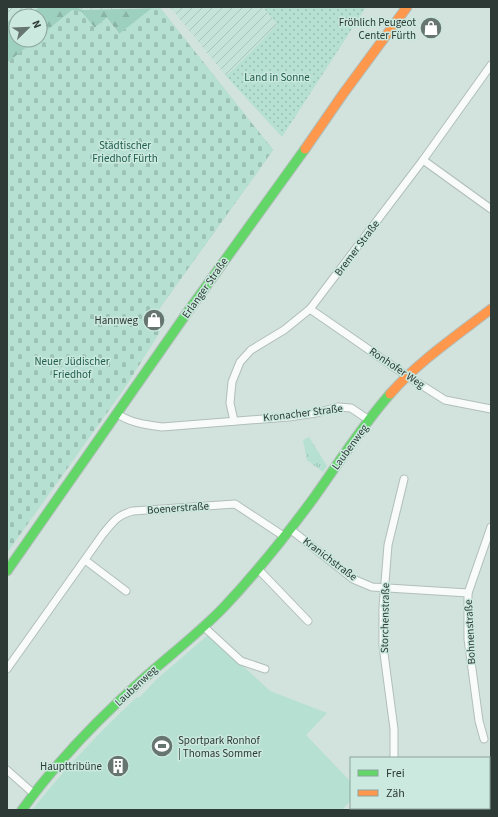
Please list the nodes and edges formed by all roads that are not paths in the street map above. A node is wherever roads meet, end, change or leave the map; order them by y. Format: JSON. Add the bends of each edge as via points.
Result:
{"nodes":[{"id":1,"x":407,"y":7,"type":"edge"},
{"id":2,"x":491,"y":66,"type":"edge"},
{"id":3,"x":488,"y":75,"type":"edge"},
{"id":4,"x":423,"y":160,"type":"junction"},
{"id":5,"x":491,"y":209,"type":"edge"},
{"id":6,"x":310,"y":309,"type":"junction"},
{"id":7,"x":491,"y":309,"type":"edge"},
{"id":8,"x":407,"y":376,"type":"junction"},
{"id":9,"x":491,"y":409,"type":"edge"},
{"id":10,"x":118,"y":414,"type":"junction"},
{"id":11,"x":369,"y":420,"type":"junction"},
{"id":12,"x":234,"y":421,"type":"junction"},
{"id":13,"x":404,"y":480,"type":"dead end"},
{"id":14,"x":491,"y":527,"type":"edge"},
{"id":15,"x":290,"y":529,"type":"junction"},
{"id":16,"x":285,"y":537,"type":"junction"},
{"id":17,"x":85,"y":560,"type":"junction"},
{"id":18,"x":259,"y":570,"type":"junction"},
{"id":19,"x":7,"y":571,"type":"edge"},
{"id":20,"x":385,"y":588,"type":"junction"},
{"id":21,"x":126,"y":591,"type":"dead end"},
{"id":22,"x":468,"y":593,"type":"junction"},
{"id":23,"x":308,"y":621,"type":"dead end"},
{"id":24,"x":203,"y":626,"type":"junction"},
{"id":25,"x":7,"y":669,"type":"edge"},
{"id":26,"x":265,"y":669,"type":"dead end"},
{"id":27,"x":484,"y":739,"type":"dead end"},
{"id":28,"x":394,"y":757,"type":"edge"},
{"id":29,"x":7,"y":770,"type":"edge"},
{"id":30,"x":33,"y":793,"type":"junction"},
{"id":31,"x":22,"y":810,"type":"edge"}],
"edges":[{"from":1,"to":10,"type":"street","name":"Erlanger Straße","via":[[207,284]]},
{"from":2,"to":3,"type":"street","name":"Bremer Straße"},
{"from":3,"to":4,"type":"street","name":"Bremer Straße"},
{"from":4,"to":5,"type":"street"},
{"from":4,"to":6,"type":"street","name":"Bremer Straße"},
{"from":6,"to":8,"type":"street","name":"Ronhofer Weg"},
{"from":6,"to":12,"type":"street","name":"Bremer Straße","via":[[284,330],[251,350],[240,362],[232,382],[230,403]]},
{"from":7,"to":8,"type":"street"},
{"from":8,"to":9,"type":"street","name":"Ronhofer Weg","via":[[445,400]]},
{"from":8,"to":11,"type":"street"},
{"from":10,"to":12,"type":"street","name":"Kronacher Straße","via":[[162,428]]},
{"from":10,"to":19,"type":"street","name":"Erlanger Straße"},
{"from":11,"to":12,"type":"street","name":"Kronacher Straße","via":[[351,408],[338,407],[303,415]]},
{"from":11,"to":15,"type":"street","name":"Laubenweg"},
{"from":13,"to":20,"type":"street","name":"Storchenstraße","via":[[388,545]]},
{"from":14,"to":22,"type":"street","name":"Bohnenstraße"},
{"from":15,"to":16,"type":"street","name":"Laubenweg"},
{"from":15,"to":20,"type":"street","name":"Kranichstraße","via":[[353,579],[372,587]]},
{"from":16,"to":17,"type":"street","name":"Boenerstraße","via":[[236,504],[133,511],[116,519]]},
{"from":16,"to":18,"type":"street","name":"Laubenweg"},
{"from":17,"to":21,"type":"street"},
{"from":17,"to":25,"type":"street","name":"Boenerstraße"},
{"from":18,"to":23,"type":"street"},
{"from":18,"to":24,"type":"street","name":"Laubenweg"},
{"from":20,"to":22,"type":"street","name":"Kranichstraße"},
{"from":20,"to":28,"type":"street","name":"Storchenstraße","via":[[383,646],[394,729]]},
{"from":22,"to":27,"type":"street","name":"Bohnenstraße","via":[[468,639],[479,721]]},
{"from":24,"to":26,"type":"street","via":[[241,661]]},
{"from":24,"to":30,"type":"street","name":"Laubenweg","via":[[89,730]]},
{"from":29,"to":30,"type":"street"},
{"from":30,"to":31,"type":"street","name":"Laubenweg"}]}
